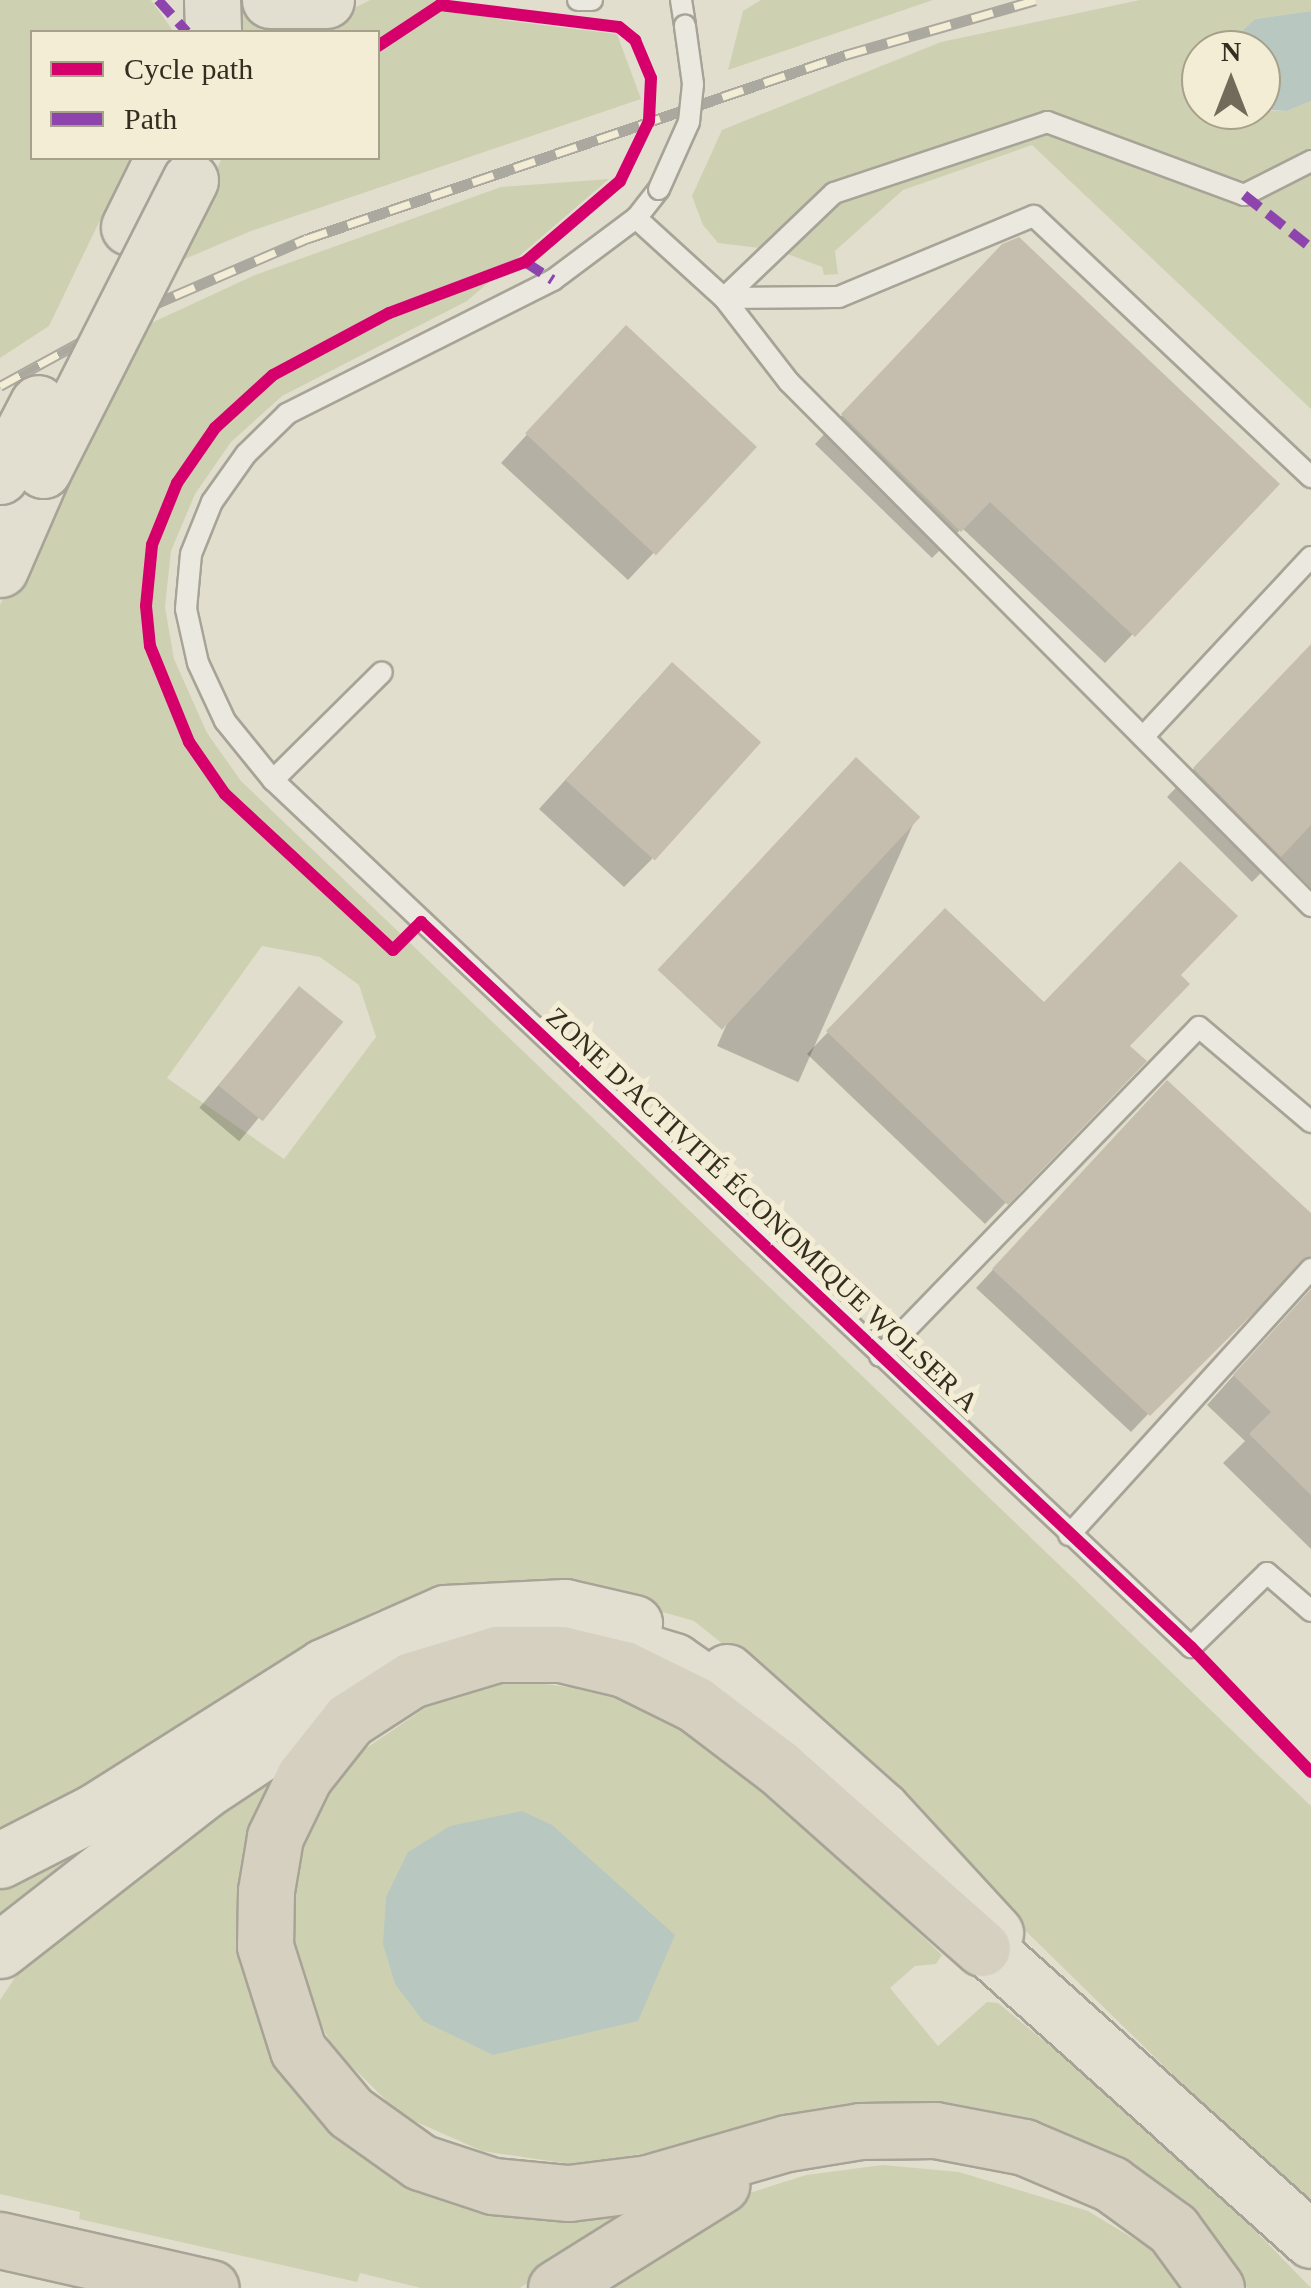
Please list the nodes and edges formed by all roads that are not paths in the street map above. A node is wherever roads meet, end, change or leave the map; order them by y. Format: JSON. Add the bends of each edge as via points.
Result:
{"nodes":[{"id":1,"x":212,"y":0,"type":"edge"},
{"id":2,"x":578,"y":0,"type":"edge"},
{"id":3,"x":592,"y":0,"type":"edge"},
{"id":4,"x":681,"y":0,"type":"edge"},
{"id":5,"x":212,"y":30,"type":"edge"},
{"id":6,"x":1311,"y":161,"type":"edge"},
{"id":7,"x":185,"y":165,"type":"edge"},
{"id":8,"x":636,"y":218,"type":"junction"},
{"id":9,"x":724,"y":298,"type":"junction"},
{"id":10,"x":21,"y":473,"type":"edge"},
{"id":11,"x":1311,"y":477,"type":"edge"},
{"id":12,"x":1311,"y":557,"type":"edge"},
{"id":13,"x":0,"y":569,"type":"edge"},
{"id":14,"x":382,"y":672,"type":"dead end"},
{"id":15,"x":1143,"y":738,"type":"junction"},
{"id":16,"x":272,"y":780,"type":"junction"},
{"id":17,"x":1311,"y":906,"type":"edge"},
{"id":18,"x":1311,"y":1122,"type":"edge"},
{"id":19,"x":1311,"y":1269,"type":"edge"},
{"id":20,"x":880,"y":1356,"type":"junction"},
{"id":21,"x":1069,"y":1535,"type":"junction"},
{"id":22,"x":1311,"y":1611,"type":"edge"},
{"id":23,"x":0,"y":1860,"type":"edge"},
{"id":24,"x":982,"y":1948,"type":"junction"},
{"id":25,"x":0,"y":1950,"type":"edge"},
{"id":26,"x":1084,"y":2029,"type":"junction"},
{"id":27,"x":1311,"y":2240,"type":"edge"},
{"id":28,"x":5,"y":2241,"type":"edge"},
{"id":29,"x":212,"y":2288,"type":"edge"},
{"id":30,"x":556,"y":2288,"type":"edge"},
{"id":31,"x":1215,"y":2288,"type":"edge"}],
"edges":[{"from":1,"to":5,"type":"main road"},
{"from":2,"to":3,"type":"lane"},
{"from":4,"to":8,"type":"lane","name":"ZONE D'ACTIVITÉ ÉCONOMIQUE WOLSER A","bridge":true,"via":[[692,84],[688,122],[659,189]]},
{"from":6,"to":9,"type":"lane","via":[[1244,195],[1047,122],[834,193]]},
{"from":7,"to":10,"type":"main road","bridge":true},
{"from":7,"to":10,"type":"main road","bridge":true,"via":[[129,227]]},
{"from":8,"to":9,"type":"lane"},
{"from":8,"to":16,"type":"lane","name":"ZONE D'ACTIVITÉ ÉCONOMIQUE WOLSER A","via":[[553,280],[288,414],[246,454],[212,502],[191,554],[186,609],[198,662],[225,722]]},
{"from":9,"to":11,"type":"lane","via":[[839,298],[1034,216]]},
{"from":9,"to":15,"type":"lane","via":[[789,382]]},
{"from":10,"to":13,"type":"main road"},
{"from":12,"to":15,"type":"lane"},
{"from":14,"to":16,"type":"lane"},
{"from":15,"to":17,"type":"lane"},
{"from":16,"to":20,"type":"lane","name":"ZONE D'ACTIVITÉ ÉCONOMIQUE WOLSER A"},
{"from":18,"to":20,"type":"lane","via":[[1199,1026]]},
{"from":19,"to":21,"type":"lane"},
{"from":20,"to":21,"type":"lane","name":"ZONE D'ACTIVITÉ ÉCONOMIQUE WOLSER A"},
{"from":21,"to":22,"type":"lane","name":"ZONE D'ACTIVITÉ ÉCONOMIQUE WOLSER A","via":[[1191,1647],[1267,1573]]},
{"from":23,"to":26,"type":"main road","via":[[94,1812],[323,1666],[384,1636],[446,1613],[565,1607],[628,1621],[693,1648],[752,1690],[882,1810]]},
{"from":24,"to":25,"type":"main road","via":[[728,1696],[674,1661],[606,1638],[550,1630],[500,1631],[393,1665],[202,1792]]},
{"from":24,"to":26,"type":"main road"},
{"from":24,"to":31,"type":"highway","via":[[778,1767],[694,1704],[624,1669],[561,1654],[497,1654],[411,1680],[349,1720],[304,1777],[275,1837],[266,1890],[265,1946],[298,2050],[350,2112],[420,2162],[494,2186],[569,2193],[648,2183],[787,2143],[860,2131],[935,2130],[1024,2147],[1110,2184],[1173,2229]]},
{"from":26,"to":27,"type":"main road"},
{"from":28,"to":29,"type":"highway"},
{"from":30,"to":31,"type":"highway","via":[[724,2183],[798,2160],[880,2147],[958,2149],[1096,2197],[1162,2241]]}]}
